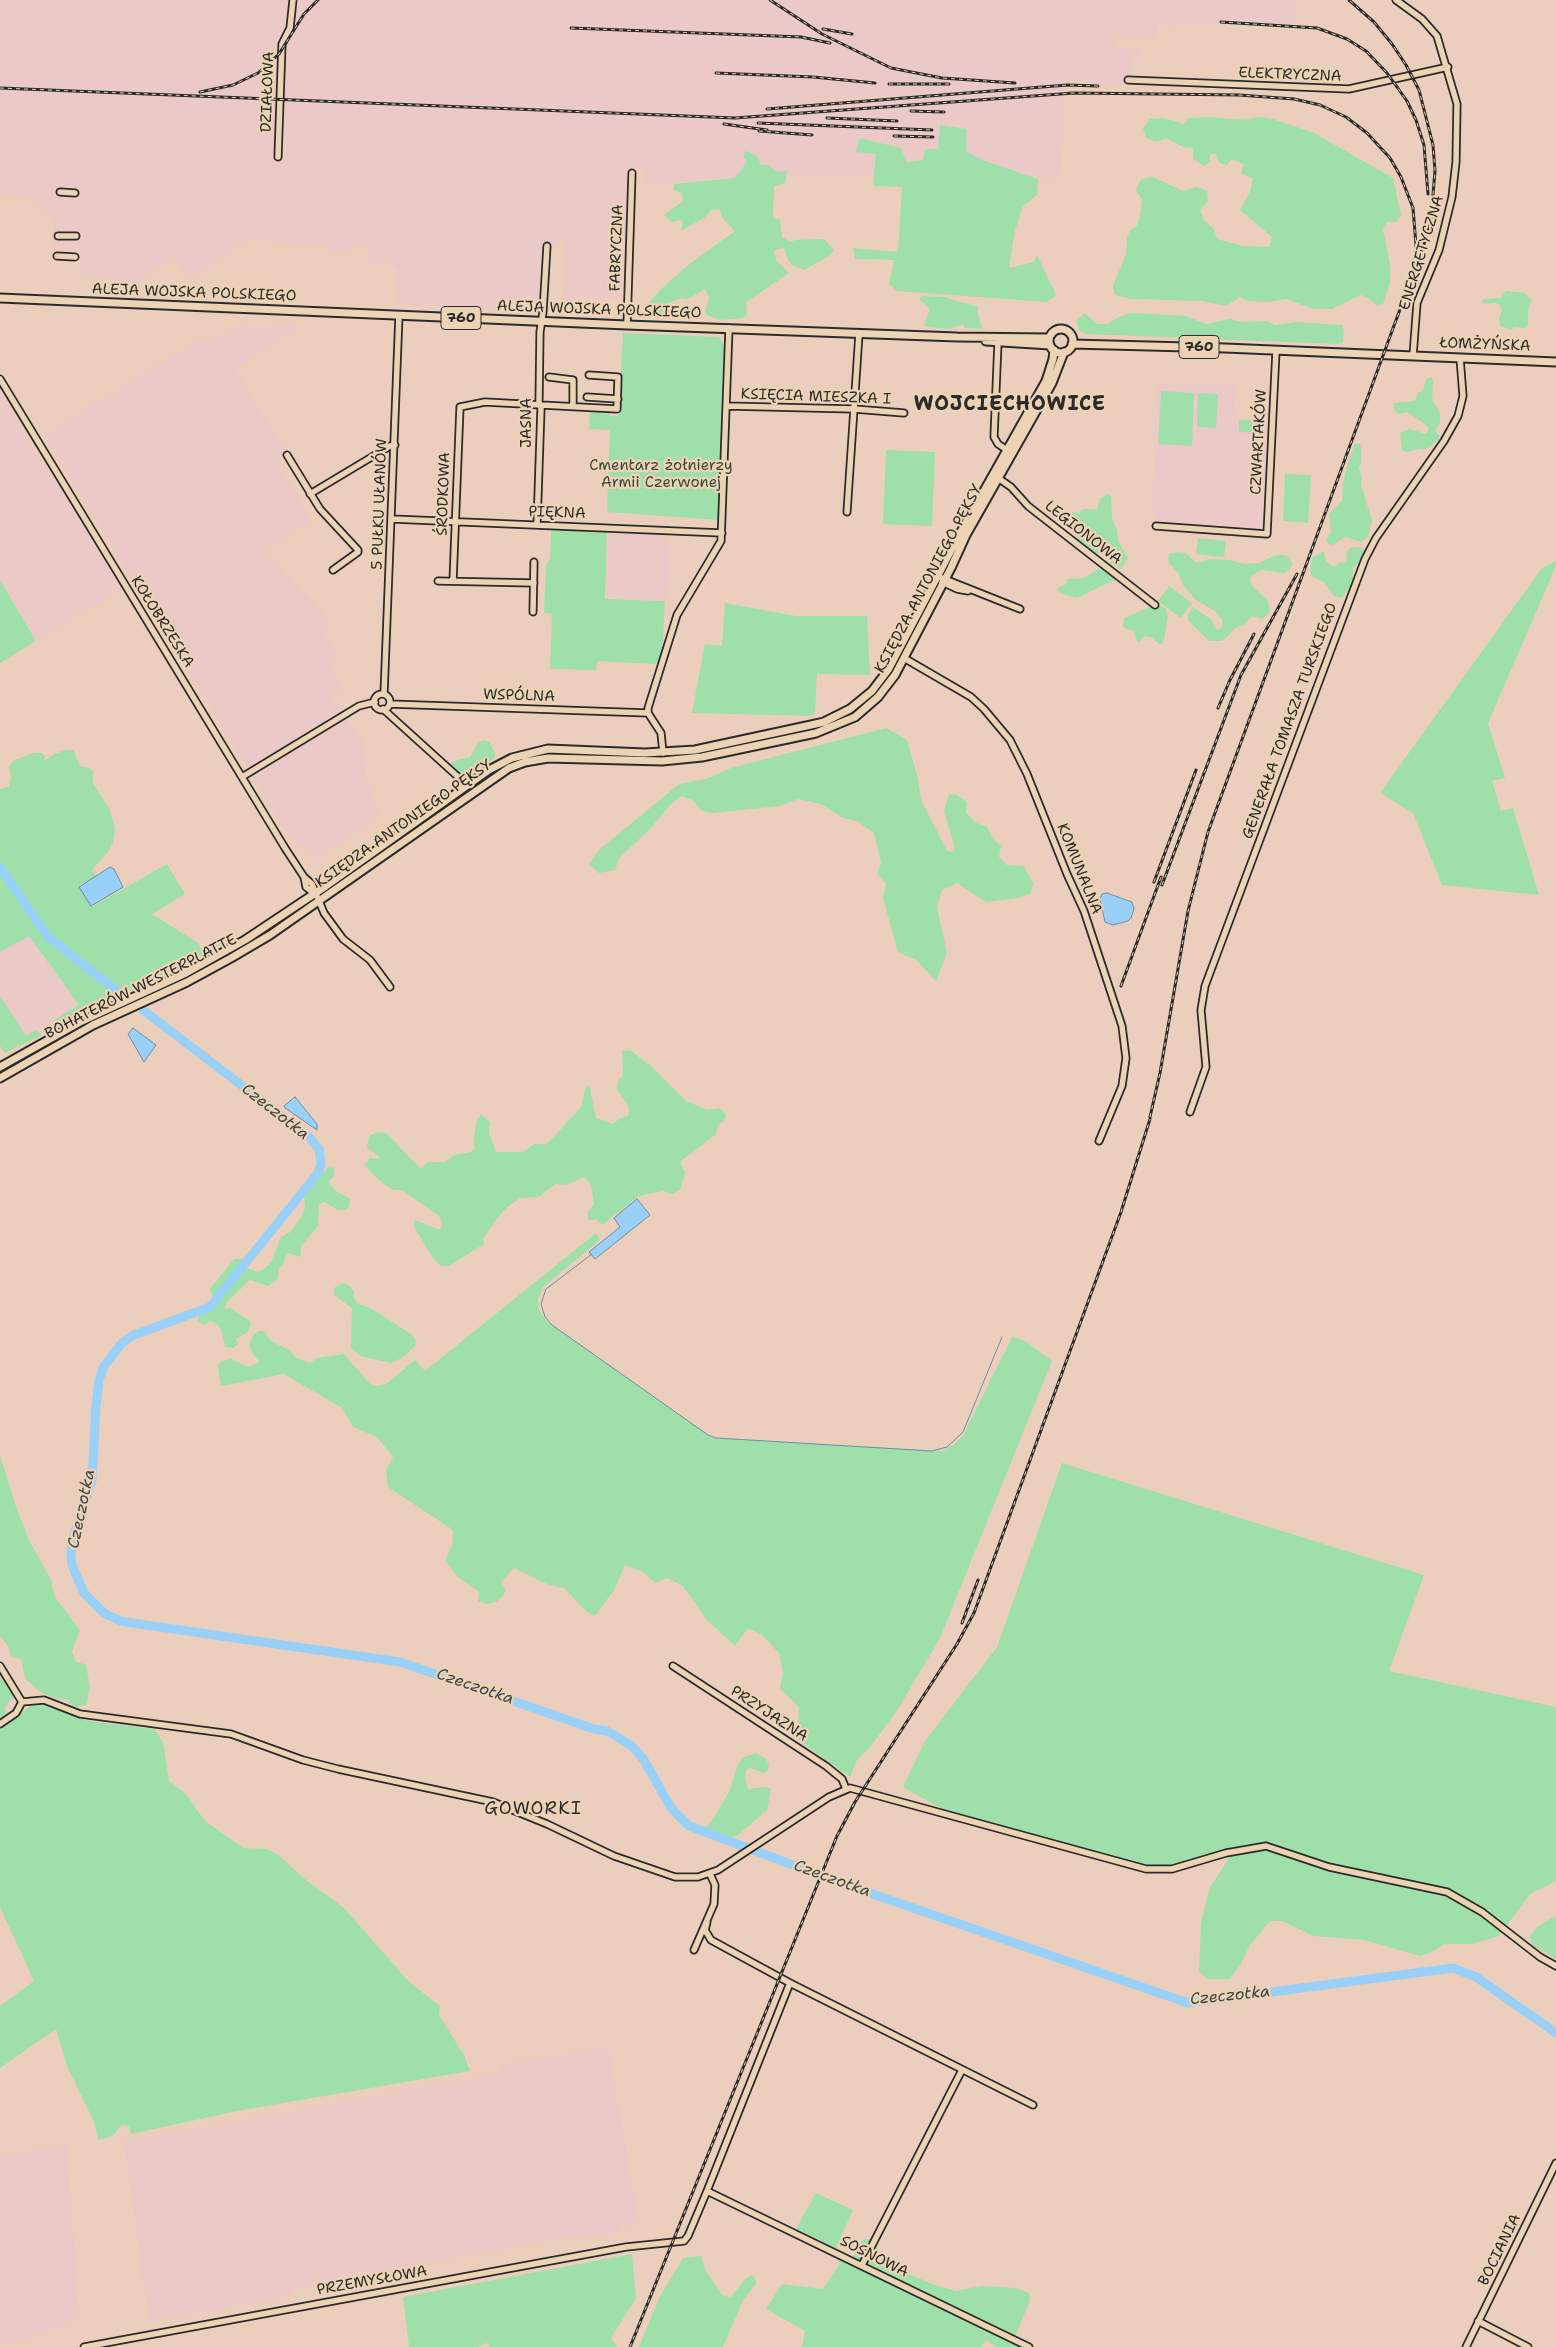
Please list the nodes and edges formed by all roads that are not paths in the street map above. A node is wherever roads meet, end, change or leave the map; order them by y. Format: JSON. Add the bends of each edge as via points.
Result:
{"nodes":[{"id":1,"x":293,"y":0,"type":"edge"},
{"id":2,"x":1396,"y":0,"type":"edge"},
{"id":3,"x":1448,"y":67,"type":"junction"},
{"id":4,"x":1128,"y":80,"type":"dead end"},
{"id":5,"x":278,"y":157,"type":"dead end"},
{"id":6,"x":632,"y":173,"type":"dead end"},
{"id":7,"x":60,"y":192,"type":"dead end"},
{"id":8,"x":75,"y":193,"type":"dead end"},
{"id":9,"x":58,"y":236,"type":"dead end"},
{"id":10,"x":76,"y":236,"type":"dead end"},
{"id":11,"x":547,"y":246,"type":"dead end"},
{"id":12,"x":57,"y":256,"type":"dead end"},
{"id":13,"x":75,"y":256,"type":"dead end"},
{"id":14,"x":0,"y":298,"type":"edge"},
{"id":15,"x":399,"y":315,"type":"junction"},
{"id":16,"x":541,"y":322,"type":"junction"},
{"id":17,"x":627,"y":325,"type":"junction"},
{"id":18,"x":729,"y":328,"type":"junction"},
{"id":19,"x":859,"y":334,"type":"junction"},
{"id":20,"x":957,"y":337,"type":"junction"},
{"id":21,"x":1072,"y":341,"type":"junction"},
{"id":22,"x":998,"y":342,"type":"junction"},
{"id":23,"x":1051,"y":344,"type":"junction"},
{"id":24,"x":1276,"y":351,"type":"junction"},
{"id":25,"x":1064,"y":352,"type":"junction"},
{"id":26,"x":1413,"y":356,"type":"junction"},
{"id":27,"x":1460,"y":358,"type":"junction"},
{"id":28,"x":1556,"y":362,"type":"edge"},
{"id":29,"x":589,"y":374,"type":"dead end"},
{"id":30,"x":549,"y":378,"type":"dead end"},
{"id":31,"x":0,"y":379,"type":"edge"},
{"id":32,"x":587,"y":397,"type":"dead end"},
{"id":33,"x":618,"y":399,"type":"junction"},
{"id":34,"x":539,"y":403,"type":"junction"},
{"id":35,"x":573,"y":406,"type":"junction"},
{"id":36,"x":726,"y":406,"type":"junction"},
{"id":37,"x":854,"y":409,"type":"junction"},
{"id":38,"x":904,"y":413,"type":"dead end"},
{"id":39,"x":395,"y":445,"type":"junction"},
{"id":40,"x":1007,"y":450,"type":"junction"},
{"id":41,"x":287,"y":456,"type":"dead end"},
{"id":42,"x":998,"y":478,"type":"junction"},
{"id":43,"x":310,"y":494,"type":"junction"},
{"id":44,"x":847,"y":512,"type":"dead end"},
{"id":45,"x":392,"y":519,"type":"junction"},
{"id":46,"x":456,"y":522,"type":"junction"},
{"id":47,"x":537,"y":525,"type":"junction"},
{"id":48,"x":1156,"y":526,"type":"dead end"},
{"id":49,"x":722,"y":533,"type":"junction"},
{"id":50,"x":534,"y":562,"type":"dead end"},
{"id":51,"x":333,"y":570,"type":"dead end"},
{"id":52,"x":937,"y":576,"type":"junction"},
{"id":53,"x":438,"y":581,"type":"dead end"},
{"id":54,"x":453,"y":581,"type":"junction"},
{"id":55,"x":945,"y":581,"type":"junction"},
{"id":56,"x":534,"y":583,"type":"junction"},
{"id":57,"x":1155,"y":605,"type":"dead end"},
{"id":58,"x":1020,"y":609,"type":"dead end"},
{"id":59,"x":533,"y":612,"type":"dead end"},
{"id":60,"x":904,"y":658,"type":"junction"},
{"id":61,"x":384,"y":694,"type":"junction"},
{"id":62,"x":375,"y":702,"type":"junction"},
{"id":63,"x":390,"y":704,"type":"junction"},
{"id":64,"x":383,"y":709,"type":"junction"},
{"id":65,"x":648,"y":713,"type":"junction"},
{"id":66,"x":663,"y":753,"type":"junction"},
{"id":67,"x":242,"y":778,"type":"junction"},
{"id":68,"x":466,"y":785,"type":"junction"},
{"id":69,"x":315,"y":894,"type":"junction"},
{"id":70,"x":318,"y":902,"type":"junction"},
{"id":71,"x":390,"y":987,"type":"dead end"},
{"id":72,"x":0,"y":1067,"type":"edge"},
{"id":73,"x":0,"y":1078,"type":"edge"},
{"id":74,"x":1190,"y":1112,"type":"dead end"},
{"id":75,"x":1099,"y":1141,"type":"dead end"},
{"id":76,"x":0,"y":1666,"type":"edge"},
{"id":77,"x":673,"y":1666,"type":"dead end"},
{"id":78,"x":21,"y":1700,"type":"junction"},
{"id":79,"x":0,"y":1724,"type":"edge"},
{"id":80,"x":846,"y":1789,"type":"junction"},
{"id":81,"x":710,"y":1874,"type":"junction"},
{"id":82,"x":707,"y":1922,"type":"junction"},
{"id":83,"x":694,"y":1950,"type":"dead end"},
{"id":84,"x":1556,"y":1966,"type":"edge"},
{"id":85,"x":790,"y":1983,"type":"junction"},
{"id":86,"x":962,"y":2070,"type":"junction"},
{"id":87,"x":1033,"y":2105,"type":"dead end"},
{"id":88,"x":1556,"y":2163,"type":"edge"},
{"id":89,"x":707,"y":2191,"type":"junction"},
{"id":90,"x":862,"y":2265,"type":"junction"},
{"id":91,"x":1478,"y":2321,"type":"junction"},
{"id":92,"x":84,"y":2347,"type":"edge"},
{"id":93,"x":1029,"y":2347,"type":"edge"},
{"id":94,"x":1466,"y":2347,"type":"edge"},
{"id":95,"x":1528,"y":2347,"type":"edge"}],
"edges":[{"from":1,"to":5,"type":"street","name":"DZIAŁOWA","via":[[290,28],[282,44]]},
{"from":2,"to":3,"type":"street","name":"ENERGETYCZNA","via":[[1434,31]]},
{"from":3,"to":4,"type":"street","name":"ELEKTRYCZNA","via":[[1349,90]]},
{"from":3,"to":26,"type":"street","name":"ENERGETYCZNA","via":[[1457,104],[1454,186],[1443,239],[1417,303]]},
{"from":6,"to":17,"type":"street","name":"FABRYCZNA"},
{"from":7,"to":8,"type":"street"},
{"from":9,"to":10,"type":"street"},
{"from":11,"to":16,"type":"street","name":"JASNA"},
{"from":12,"to":13,"type":"street"},
{"from":14,"to":15,"type":"main road","name":"ALEJA WOJSKA POLSKIEGO","number":"760"},
{"from":15,"to":16,"type":"main road","name":"ALEJA WOJSKA POLSKIEGO","number":"760"},
{"from":15,"to":39,"type":"street","name":"5 PUŁKU UŁANÓW"},
{"from":16,"to":17,"type":"main road","name":"ALEJA WOJSKA POLSKIEGO","number":"760"},
{"from":16,"to":34,"type":"street","name":"JASNA"},
{"from":17,"to":18,"type":"main road","name":"ALEJA WOJSKA POLSKIEGO","number":"760"},
{"from":18,"to":19,"type":"main road","name":"ALEJA WOJSKA POLSKIEGO","number":"760"},
{"from":18,"to":36,"type":"street"},
{"from":19,"to":20,"type":"main road","name":"ALEJA WOJSKA POLSKIEGO","number":"760"},
{"from":19,"to":37,"type":"street"},
{"from":20,"to":22,"type":"main road","name":"ALEJA WOJSKA POLSKIEGO","number":"760"},
{"from":20,"to":23,"type":"main road","name":"ALEJA WOJSKA POLSKIEGO","number":"760"},
{"from":21,"to":23,"type":"main road","number":"760","via":[[1069,332],[1060,329],[1052,333]]},
{"from":21,"to":24,"type":"main road","number":"760"},
{"from":21,"to":25,"type":"main road"},
{"from":22,"to":23,"type":"main road","name":"ALEJA WOJSKA POLSKIEGO","number":"760"},
{"from":22,"to":40,"type":"street","via":[[994,437]]},
{"from":23,"to":25,"type":"main road","number":"760"},
{"from":23,"to":40,"type":"main road","name":"KSIĘDZA ANTONIEGO PĘKSY","via":[[1053,359],[1046,382]]},
{"from":24,"to":26,"type":"main road","number":"760"},
{"from":24,"to":48,"type":"street","name":"CZWARTAKÓW","via":[[1267,534]]},
{"from":25,"to":42,"type":"main road","name":"KSIĘDZA ANTONIEGO PĘKSY","via":[[1052,383]]},
{"from":26,"to":27,"type":"main road","name":"ŁOMŻYŃSKA","number":"760"},
{"from":27,"to":28,"type":"main road","name":"ŁOMŻYŃSKA","number":"760"},
{"from":27,"to":74,"type":"street","name":"GENERAŁA TOMASZA TURSKIEGO","via":[[1462,396],[1458,416],[1365,559],[1205,986],[1201,1010],[1206,1068]]},
{"from":29,"to":33,"type":"street","via":[[617,376]]},
{"from":30,"to":35,"type":"street","via":[[573,380]]},
{"from":31,"to":67,"type":"street","name":"KOŁOBRZESKA"},
{"from":32,"to":33,"type":"street"},
{"from":33,"to":35,"type":"street","via":[[617,409]]},
{"from":34,"to":35,"type":"street"},
{"from":34,"to":46,"type":"street","name":"ŚRODKOWA","via":[[485,402],[460,407]]},
{"from":34,"to":47,"type":"street","name":"JASNA"},
{"from":36,"to":37,"type":"street","name":"KSIĘCIA MIESZKA I"},
{"from":36,"to":49,"type":"street"},
{"from":37,"to":38,"type":"street","name":"KSIĘCIA MIESZKA I"},
{"from":37,"to":44,"type":"street"},
{"from":39,"to":43,"type":"street"},
{"from":39,"to":45,"type":"street","name":"5 PUŁKU UŁANÓW"},
{"from":40,"to":52,"type":"main road","name":"KSIĘDZA ANTONIEGO PĘKSY"},
{"from":41,"to":43,"type":"street"},
{"from":42,"to":55,"type":"main road","name":"KSIĘDZA ANTONIEGO PĘKSY"},
{"from":42,"to":57,"type":"street","name":"LEGIONOWA","via":[[1028,506]]},
{"from":43,"to":51,"type":"street","via":[[358,551]]},
{"from":45,"to":46,"type":"street","name":"PIĘKNA"},
{"from":45,"to":61,"type":"street","name":"5 PUŁKU UŁANÓW"},
{"from":46,"to":47,"type":"street","name":"PIĘKNA"},
{"from":46,"to":54,"type":"street","name":"ŚRODKOWA"},
{"from":47,"to":49,"type":"street","name":"PIĘKNA"},
{"from":49,"to":65,"type":"street","via":[[720,544],[678,615]]},
{"from":50,"to":56,"type":"street"},
{"from":52,"to":55,"type":"street"},
{"from":52,"to":66,"type":"main road","name":"KSIĘDZA ANTONIEGO PĘKSY","via":[[885,675],[850,709],[824,722],[705,748]]},
{"from":53,"to":54,"type":"street"},
{"from":54,"to":56,"type":"street"},
{"from":55,"to":58,"type":"street","via":[[957,590]]},
{"from":55,"to":60,"type":"main road","name":"KSIĘDZA ANTONIEGO PĘKSY"},
{"from":56,"to":59,"type":"street"},
{"from":60,"to":70,"type":"main road","name":"KSIĘDZA ANTONIEGO PĘKSY","via":[[886,688],[868,706],[840,725],[816,733],[686,760],[557,758],[515,766],[487,782]]},
{"from":60,"to":75,"type":"street","name":"KOMUNALNA","via":[[971,697],[1010,740],[1084,911],[1122,1026],[1126,1058],[1122,1086]]},
{"from":61,"to":62,"type":"street","via":[[377,696]]},
{"from":61,"to":63,"type":"street","via":[[390,699]]},
{"from":62,"to":64,"type":"street","via":[[378,708]]},
{"from":62,"to":67,"type":"street","via":[[361,704]]},
{"from":63,"to":64,"type":"street"},
{"from":63,"to":65,"type":"street","name":"WSPÓLNA"},
{"from":64,"to":68,"type":"street"},
{"from":65,"to":66,"type":"street","via":[[661,733]]},
{"from":66,"to":68,"type":"main road","name":"KSIĘDZA ANTONIEGO PĘKSY","via":[[542,750],[505,760]]},
{"from":67,"to":69,"type":"street","name":"KOŁOBRZESKA","via":[[304,877],[312,884]]},
{"from":68,"to":69,"type":"main road","name":"KSIĘDZA ANTONIEGO PĘKSY"},
{"from":69,"to":70,"type":"street","name":"KOŁOBRZESKA"},
{"from":69,"to":72,"type":"main road","name":"BOHATERÓW WESTERPLATTE","via":[[225,952],[74,1025]]},
{"from":70,"to":71,"type":"street","name":"KOŁOBRZESKA","via":[[343,939],[370,960]]},
{"from":70,"to":73,"type":"main road","name":"BOHATERÓW WESTERPLATTE","via":[[231,958],[86,1028]]},
{"from":76,"to":78,"type":"street"},
{"from":77,"to":80,"type":"street","name":"PRZYJAZNA","via":[[826,1766],[842,1779]]},
{"from":78,"to":79,"type":"street","via":[[16,1713]]},
{"from":78,"to":81,"type":"street","via":[[44,1700],[80,1714],[231,1734],[338,1770],[493,1802],[620,1858],[675,1877],[693,1878]]},
{"from":80,"to":81,"type":"street"},
{"from":80,"to":84,"type":"street","via":[[858,1789],[1146,1868],[1172,1869],[1226,1853],[1266,1846],[1329,1867],[1447,1892],[1482,1912]]},
{"from":81,"to":82,"type":"street","via":[[715,1890]]},
{"from":82,"to":83,"type":"street"},
{"from":82,"to":85,"type":"street","via":[[705,1930],[711,1940]]},
{"from":85,"to":86,"type":"street"},
{"from":85,"to":89,"type":"street","name":"PRZEMYSŁOWA"},
{"from":86,"to":87,"type":"street"},
{"from":86,"to":90,"type":"street"},
{"from":88,"to":91,"type":"street","name":"BOCIANIA"},
{"from":89,"to":90,"type":"street","name":"SOSNOWA"},
{"from":89,"to":92,"type":"street","name":"PRZEMYSŁOWA","via":[[688,2236],[681,2242],[626,2247]]},
{"from":90,"to":93,"type":"street","name":"SOSNOWA"},
{"from":91,"to":94,"type":"street","name":"BOCIANIA"},
{"from":91,"to":95,"type":"street"}]}
